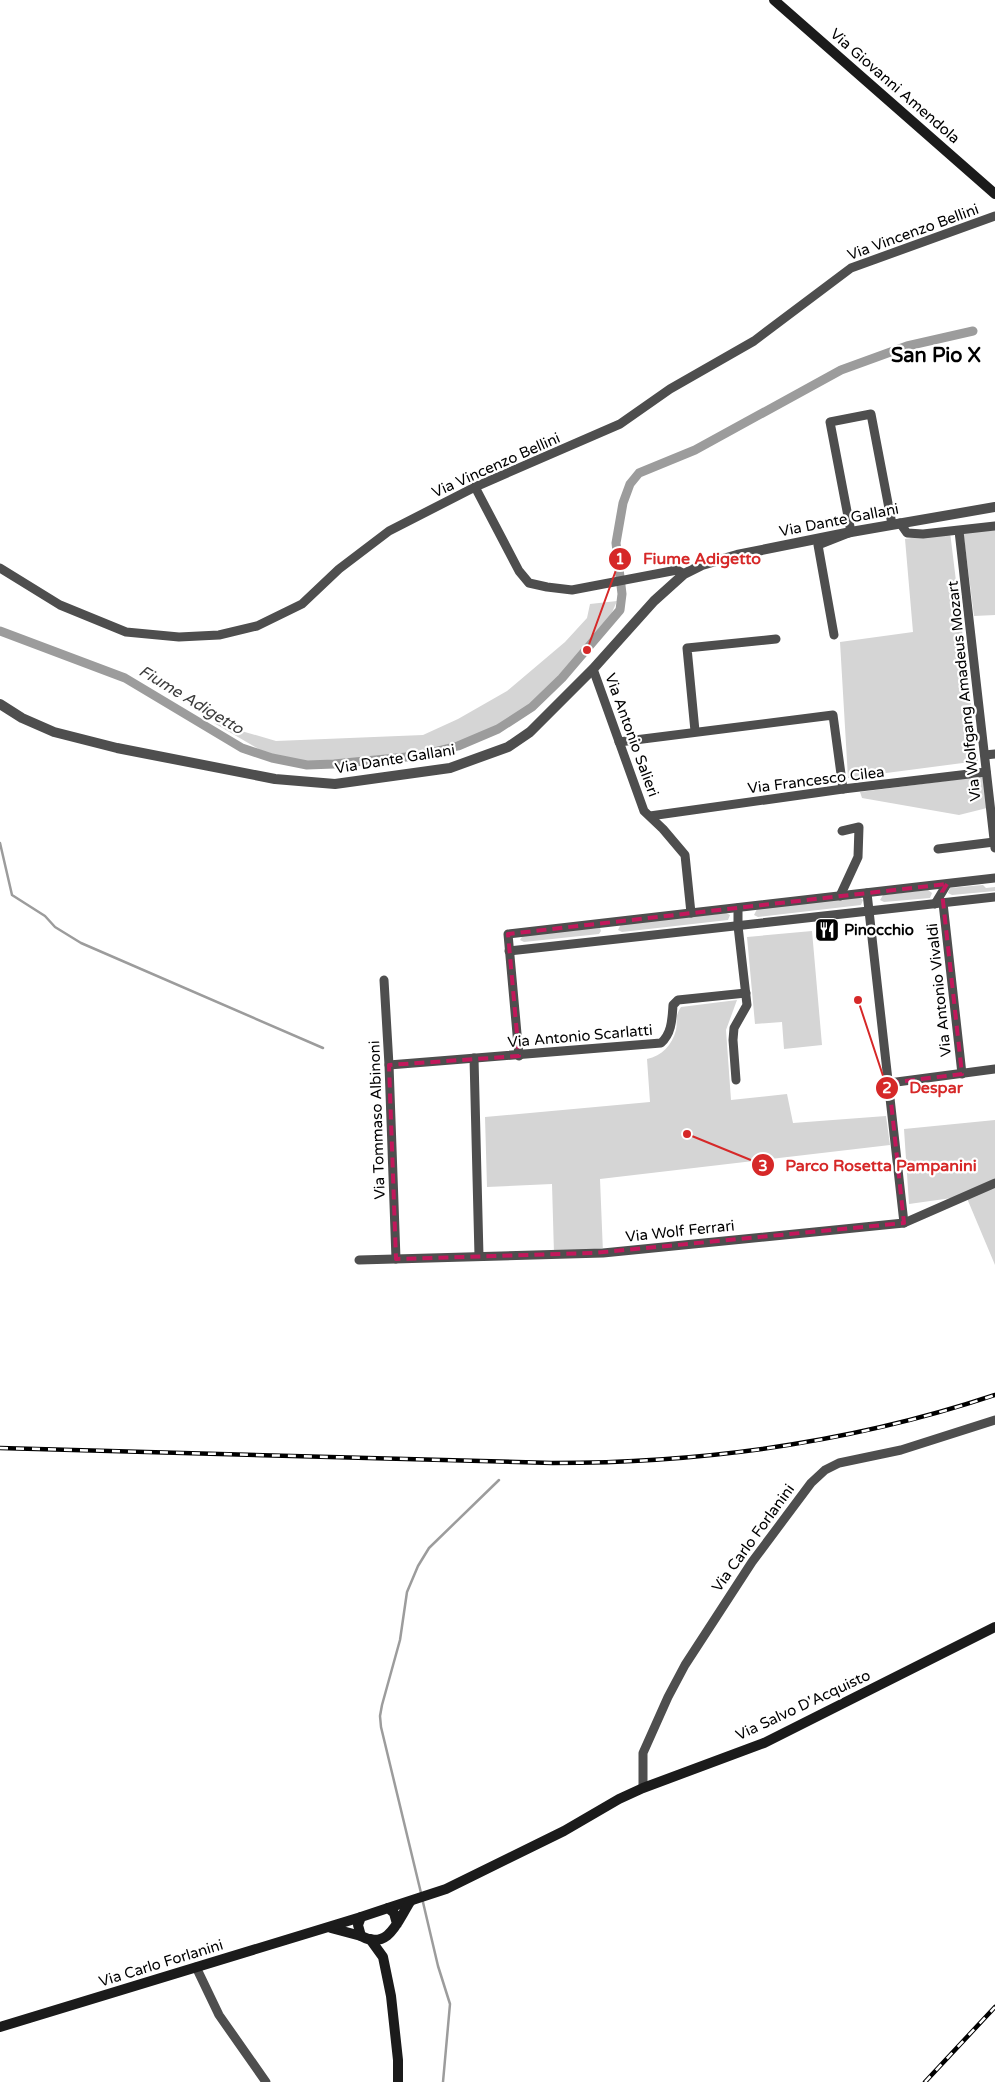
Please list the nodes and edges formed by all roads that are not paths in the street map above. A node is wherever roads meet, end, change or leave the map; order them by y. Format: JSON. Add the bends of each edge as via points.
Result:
{"nodes":[{"id":1,"x":774,"y":0,"type":"edge"},
{"id":2,"x":995,"y":194,"type":"edge"},
{"id":3,"x":995,"y":216,"type":"edge"},
{"id":4,"x":475,"y":487,"type":"junction"},
{"id":5,"x":995,"y":507,"type":"edge"},
{"id":6,"x":896,"y":524,"type":"junction"},
{"id":7,"x":995,"y":526,"type":"edge"},
{"id":8,"x":960,"y":531,"type":"junction"},
{"id":9,"x":851,"y":532,"type":"junction"},
{"id":10,"x":0,"y":568,"type":"edge"},
{"id":11,"x":684,"y":574,"type":"junction"},
{"id":12,"x":834,"y":635,"type":"dead end"},
{"id":13,"x":776,"y":639,"type":"dead end"},
{"id":14,"x":594,"y":669,"type":"junction"},
{"id":15,"x":0,"y":704,"type":"edge"},
{"id":16,"x":695,"y":732,"type":"junction"},
{"id":17,"x":620,"y":742,"type":"junction"},
{"id":18,"x":995,"y":754,"type":"edge"},
{"id":19,"x":985,"y":755,"type":"junction"},
{"id":20,"x":986,"y":772,"type":"junction"},
{"id":21,"x":843,"y":789,"type":"junction"},
{"id":22,"x":650,"y":816,"type":"junction"},
{"id":23,"x":842,"y":830,"type":"dead end"},
{"id":24,"x":994,"y":842,"type":"edge"},
{"id":25,"x":938,"y":848,"type":"dead end"},
{"id":26,"x":995,"y":848,"type":"edge"},
{"id":27,"x":995,"y":878,"type":"edge"},
{"id":28,"x":947,"y":884,"type":"junction"},
{"id":29,"x":867,"y":893,"type":"junction"},
{"id":30,"x":840,"y":896,"type":"junction"},
{"id":31,"x":995,"y":897,"type":"edge"},
{"id":32,"x":939,"y":903,"type":"junction"},
{"id":33,"x":738,"y":908,"type":"junction"},
{"id":34,"x":869,"y":911,"type":"junction"},
{"id":35,"x":691,"y":913,"type":"junction"},
{"id":36,"x":608,"y":922,"type":"junction"},
{"id":37,"x":738,"y":926,"type":"junction"},
{"id":38,"x":610,"y":940,"type":"junction"},
{"id":39,"x":510,"y":951,"type":"junction"},
{"id":40,"x":384,"y":980,"type":"dead end"},
{"id":41,"x":746,"y":993,"type":"junction"},
{"id":42,"x":519,"y":1056,"type":"junction"},
{"id":43,"x":474,"y":1058,"type":"junction"},
{"id":44,"x":389,"y":1065,"type":"junction"},
{"id":45,"x":995,"y":1069,"type":"edge"},
{"id":46,"x":962,"y":1074,"type":"junction"},
{"id":47,"x":736,"y":1080,"type":"dead end"},
{"id":48,"x":889,"y":1083,"type":"junction"},
{"id":49,"x":995,"y":1183,"type":"edge"},
{"id":50,"x":904,"y":1223,"type":"junction"},
{"id":51,"x":479,"y":1256,"type":"junction"},
{"id":52,"x":396,"y":1259,"type":"junction"},
{"id":53,"x":359,"y":1260,"type":"dead end"},
{"id":54,"x":995,"y":1420,"type":"edge"},
{"id":55,"x":995,"y":1628,"type":"edge"},
{"id":56,"x":643,"y":1788,"type":"junction"},
{"id":57,"x":414,"y":1901,"type":"junction"},
{"id":58,"x":388,"y":1908,"type":"junction"},
{"id":59,"x":361,"y":1917,"type":"junction"},
{"id":60,"x":397,"y":1924,"type":"junction"},
{"id":61,"x":330,"y":1928,"type":"junction"},
{"id":62,"x":391,"y":1933,"type":"junction"},
{"id":63,"x":366,"y":1937,"type":"junction"},
{"id":64,"x":383,"y":1957,"type":"junction"},
{"id":65,"x":196,"y":1967,"type":"junction"},
{"id":66,"x":0,"y":2027,"type":"edge"},
{"id":67,"x":266,"y":2082,"type":"edge"},
{"id":68,"x":398,"y":2082,"type":"edge"}],
"edges":[{"from":1,"to":2,"type":"main road","name":"Via Giovanni Amendola"},
{"from":3,"to":4,"type":"street","name":"Via Vincenzo Bellini","via":[[851,268],[754,341],[670,389],[620,424]]},
{"from":4,"to":10,"type":"street","name":"Via Vincenzo Bellini","via":[[389,530],[339,569],[302,604],[257,626],[220,635],[179,637],[126,632],[60,605]]},
{"from":4,"to":11,"type":"street","via":[[519,571],[529,583],[572,590],[677,570]]},
{"from":5,"to":6,"type":"street","name":"Via Dante Gallani"},
{"from":6,"to":8,"type":"street","via":[[907,533]]},
{"from":6,"to":9,"type":"street","name":"Via Dante Gallani"},
{"from":6,"to":9,"type":"street","via":[[871,414],[863,415],[830,422]]},
{"from":7,"to":8,"type":"street"},
{"from":8,"to":19,"type":"street","name":"Via Wolfgang Amadeus Mozart"},
{"from":9,"to":11,"type":"street","name":"Via Dante Gallani","via":[[719,559]]},
{"from":9,"to":12,"type":"street","via":[[818,545]]},
{"from":11,"to":14,"type":"street","name":"Via Dante Gallani","via":[[654,601]]},
{"from":13,"to":16,"type":"street","via":[[687,648]]},
{"from":14,"to":15,"type":"street","name":"Via Dante Gallani","via":[[530,732],[508,747],[450,768],[335,784],[274,779],[108,746],[54,732]]},
{"from":14,"to":17,"type":"street","name":"Via Antonio Salieri"},
{"from":16,"to":17,"type":"street"},
{"from":16,"to":21,"type":"street","via":[[833,715]]},
{"from":17,"to":22,"type":"street","name":"Via Antonio Salieri","via":[[644,811]]},
{"from":18,"to":19,"type":"street"},
{"from":19,"to":20,"type":"street","name":"Via Wolfgang Amadeus Mozart"},
{"from":20,"to":21,"type":"street","name":"Via Francesco Cilea"},
{"from":20,"to":24,"type":"street","name":"Via Wolfgang Amadeus Mozart"},
{"from":21,"to":22,"type":"street","name":"Via Francesco Cilea"},
{"from":22,"to":35,"type":"street","name":"Via Antonio Salieri","via":[[686,855]]},
{"from":23,"to":30,"type":"street","via":[[859,827],[858,857]]},
{"from":24,"to":25,"type":"street"},
{"from":24,"to":26,"type":"street","name":"Via Wolfgang Amadeus Mozart"},
{"from":27,"to":28,"type":"street"},
{"from":28,"to":29,"type":"street"},
{"from":28,"to":32,"type":"street"},
{"from":29,"to":30,"type":"street"},
{"from":29,"to":34,"type":"street"},
{"from":30,"to":33,"type":"street"},
{"from":31,"to":32,"type":"street"},
{"from":32,"to":34,"type":"street"},
{"from":32,"to":46,"type":"street","name":"Via Antonio Vivaldi"},
{"from":33,"to":35,"type":"street"},
{"from":33,"to":37,"type":"street"},
{"from":34,"to":37,"type":"street"},
{"from":34,"to":48,"type":"street"},
{"from":35,"to":36,"type":"street"},
{"from":36,"to":38,"type":"street"},
{"from":36,"to":39,"type":"street","via":[[508,934]]},
{"from":37,"to":38,"type":"street"},
{"from":37,"to":41,"type":"street"},
{"from":38,"to":39,"type":"street"},
{"from":39,"to":42,"type":"street"},
{"from":40,"to":44,"type":"street","name":"Via Tommaso Albinoni"},
{"from":41,"to":42,"type":"street","name":"Via Antonio Scarlatti","via":[[678,1000],[673,1005],[667,1038],[661,1043]]},
{"from":41,"to":47,"type":"street","via":[[748,1005],[734,1028]]},
{"from":42,"to":43,"type":"street","name":"Via Antonio Scarlatti"},
{"from":43,"to":44,"type":"street","name":"Via Antonio Scarlatti"},
{"from":43,"to":51,"type":"street"},
{"from":44,"to":52,"type":"street","name":"Via Tommaso Albinoni"},
{"from":45,"to":46,"type":"street"},
{"from":46,"to":48,"type":"street"},
{"from":48,"to":50,"type":"street"},
{"from":49,"to":50,"type":"street","name":"Via Wolf Ferrari"},
{"from":50,"to":51,"type":"street","name":"Via Wolf Ferrari","via":[[602,1253]]},
{"from":51,"to":52,"type":"street","name":"Via Wolf Ferrari"},
{"from":52,"to":53,"type":"street","name":"Via Wolf Ferrari"},
{"from":54,"to":56,"type":"street","name":"Via Carlo Forlanini","via":[[901,1450],[839,1463],[811,1483],[752,1562],[685,1665],[643,1753]]},
{"from":55,"to":56,"type":"main road","name":"Via Salvo D'Acquisto","via":[[764,1743]]},
{"from":56,"to":57,"type":"main road","name":"Via Salvo D'Acquisto","via":[[564,1831]]},
{"from":57,"to":58,"type":"main road","name":"Via Carlo Forlanini"},
{"from":57,"to":60,"type":"main road"},
{"from":58,"to":59,"type":"main road","name":"Via Carlo Forlanini"},
{"from":58,"to":60,"type":"main road","via":[[394,1913]]},
{"from":59,"to":61,"type":"main road","name":"Via Carlo Forlanini"},
{"from":59,"to":63,"type":"main road","via":[[358,1926]]},
{"from":60,"to":62,"type":"main road"},
{"from":61,"to":63,"type":"main road"},
{"from":61,"to":65,"type":"main road","name":"Via Carlo Forlanini"},
{"from":62,"to":63,"type":"main road","via":[[382,1938]]},
{"from":62,"to":64,"type":"main road"},
{"from":63,"to":64,"type":"main road"},
{"from":64,"to":68,"type":"main road","via":[[395,2024]]},
{"from":65,"to":66,"type":"main road","name":"Via Carlo Forlanini"},
{"from":65,"to":67,"type":"street","via":[[219,2015]]}]}
